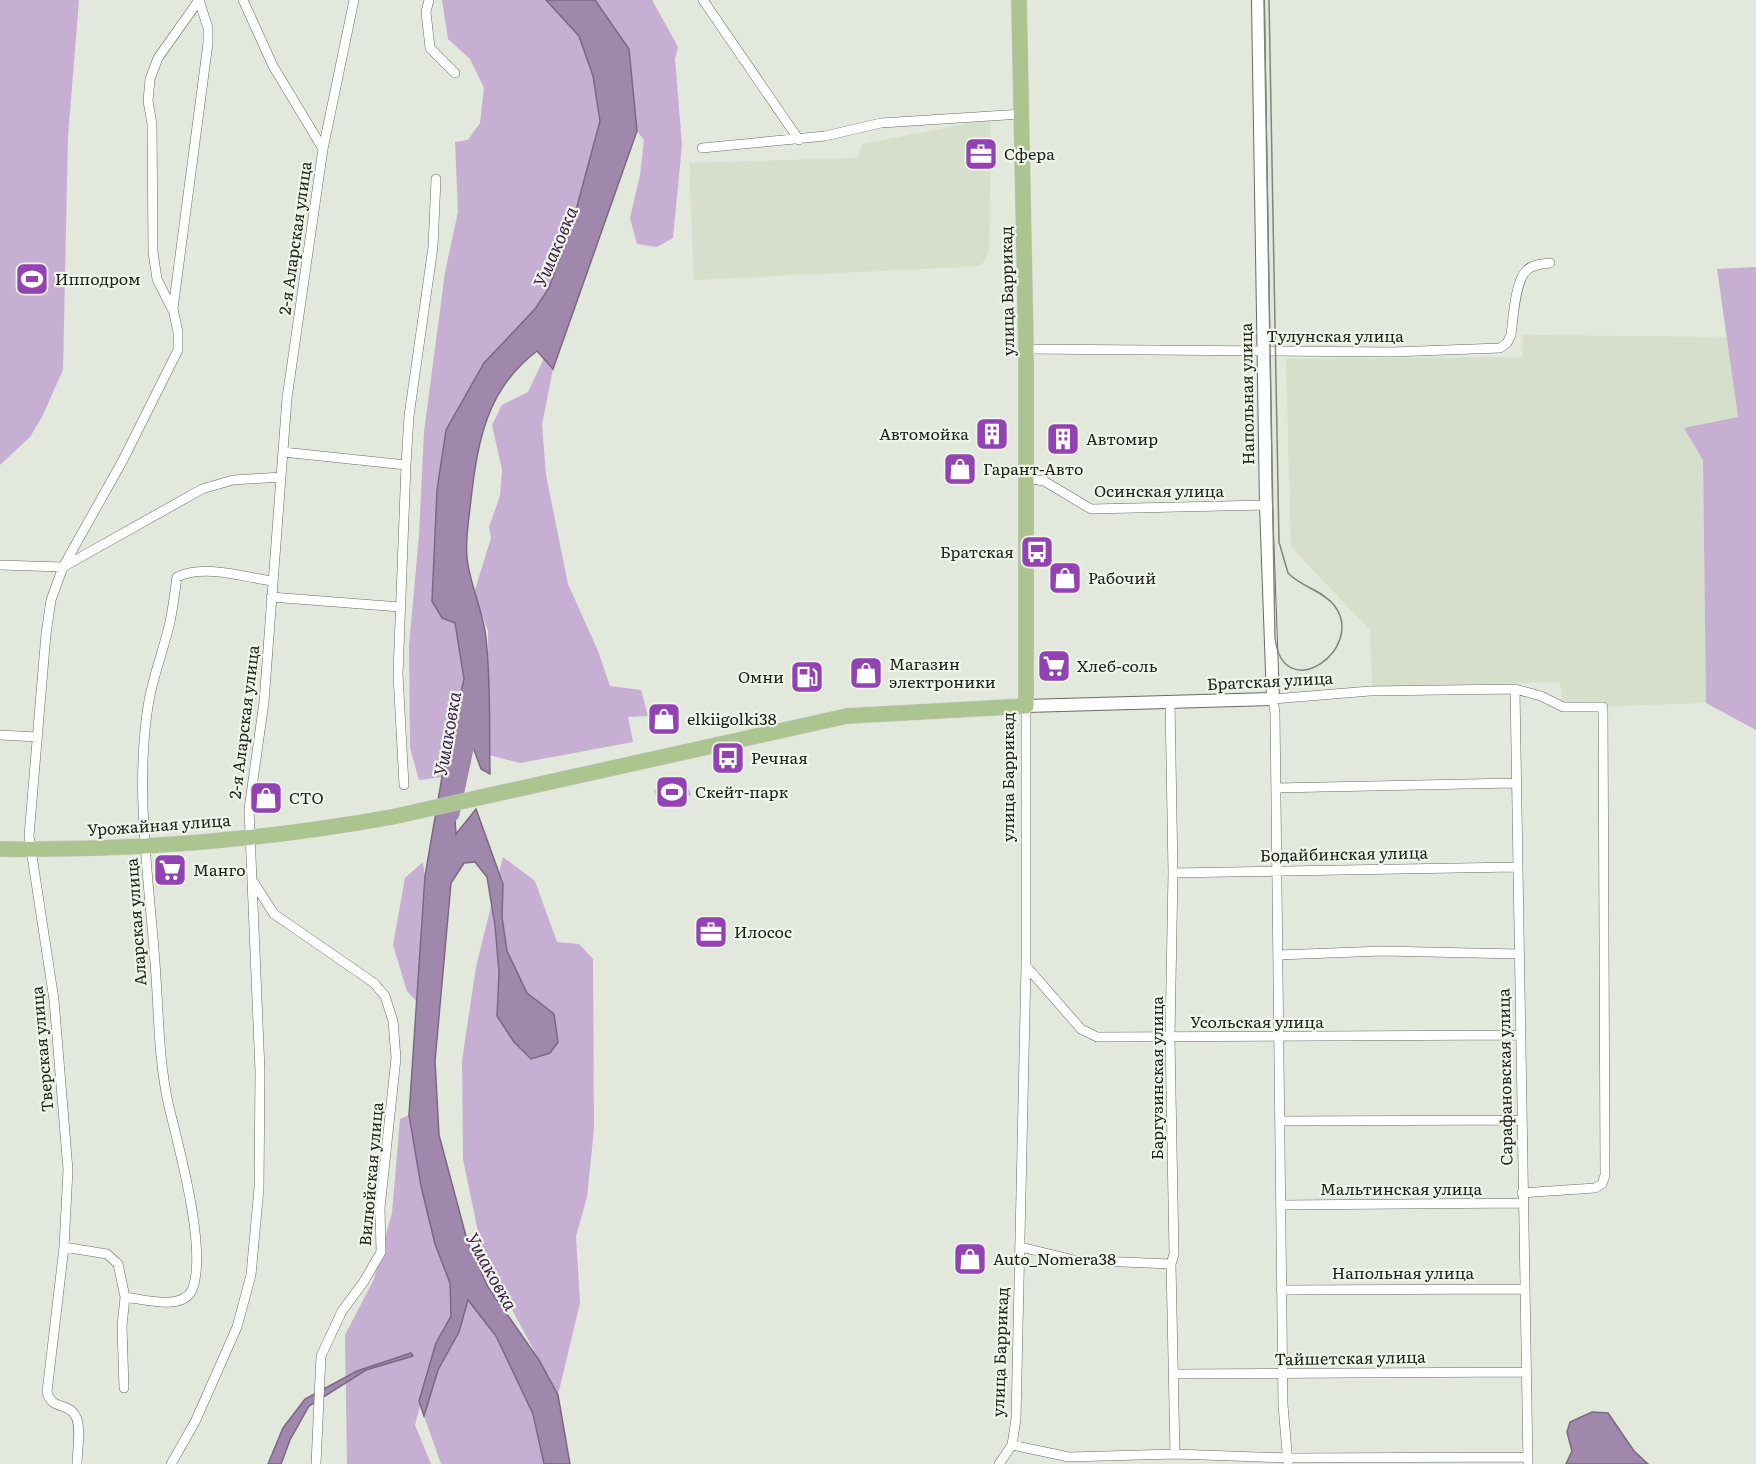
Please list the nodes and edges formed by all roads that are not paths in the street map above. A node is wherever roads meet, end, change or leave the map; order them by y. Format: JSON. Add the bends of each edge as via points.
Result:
{"nodes":[{"id":1,"x":199,"y":0,"type":"edge"},
{"id":2,"x":243,"y":0,"type":"edge"},
{"id":3,"x":354,"y":0,"type":"edge"},
{"id":4,"x":429,"y":0,"type":"edge"},
{"id":5,"x":704,"y":0,"type":"edge"},
{"id":6,"x":1019,"y":0,"type":"edge"},
{"id":7,"x":1258,"y":0,"type":"edge"},
{"id":8,"x":455,"y":72,"type":"dead end"},
{"id":9,"x":1022,"y":114,"type":"junction"},
{"id":10,"x":798,"y":140,"type":"junction"},
{"id":11,"x":702,"y":148,"type":"dead end"},
{"id":12,"x":323,"y":149,"type":"junction"},
{"id":13,"x":436,"y":179,"type":"dead end"},
{"id":14,"x":1550,"y":263,"type":"dead end"},
{"id":15,"x":172,"y":309,"type":"junction"},
{"id":16,"x":1026,"y":349,"type":"junction"},
{"id":17,"x":1263,"y":351,"type":"junction"},
{"id":18,"x":283,"y":452,"type":"junction"},
{"id":19,"x":406,"y":465,"type":"junction"},
{"id":20,"x":281,"y":477,"type":"junction"},
{"id":21,"x":1024,"y":478,"type":"junction"},
{"id":22,"x":1266,"y":505,"type":"junction"},
{"id":23,"x":0,"y":565,"type":"edge"},
{"id":24,"x":63,"y":567,"type":"junction"},
{"id":25,"x":272,"y":581,"type":"junction"},
{"id":26,"x":271,"y":597,"type":"junction"},
{"id":27,"x":400,"y":607,"type":"junction"},
{"id":28,"x":1515,"y":689,"type":"junction"},
{"id":29,"x":1273,"y":699,"type":"junction"},
{"id":30,"x":1170,"y":701,"type":"junction"},
{"id":31,"x":1026,"y":706,"type":"junction"},
{"id":32,"x":0,"y":735,"type":"edge"},
{"id":33,"x":37,"y":737,"type":"junction"},
{"id":34,"x":1514,"y":783,"type":"junction"},
{"id":35,"x":404,"y":785,"type":"dead end"},
{"id":36,"x":1276,"y":788,"type":"junction"},
{"id":37,"x":249,"y":836,"type":"junction"},
{"id":38,"x":145,"y":846,"type":"junction"},
{"id":39,"x":0,"y":849,"type":"edge"},
{"id":40,"x":30,"y":849,"type":"junction"},
{"id":41,"x":1516,"y":867,"type":"junction"},
{"id":42,"x":1277,"y":870,"type":"junction"},
{"id":43,"x":1173,"y":873,"type":"junction"},
{"id":44,"x":253,"y":881,"type":"junction"},
{"id":45,"x":274,"y":914,"type":"junction"},
{"id":46,"x":255,"y":921,"type":"junction"},
{"id":47,"x":1518,"y":954,"type":"junction"},
{"id":48,"x":1278,"y":955,"type":"junction"},
{"id":49,"x":1026,"y":966,"type":"junction"},
{"id":50,"x":1519,"y":1035,"type":"junction"},
{"id":51,"x":1279,"y":1037,"type":"junction"},
{"id":52,"x":1170,"y":1038,"type":"junction"},
{"id":53,"x":1521,"y":1120,"type":"junction"},
{"id":54,"x":1280,"y":1121,"type":"junction"},
{"id":55,"x":1522,"y":1198,"type":"junction"},
{"id":56,"x":1281,"y":1205,"type":"junction"},
{"id":57,"x":1022,"y":1246,"type":"junction"},
{"id":58,"x":64,"y":1247,"type":"junction"},
{"id":59,"x":1171,"y":1264,"type":"junction"},
{"id":60,"x":1281,"y":1290,"type":"junction"},
{"id":61,"x":1524,"y":1290,"type":"junction"},
{"id":62,"x":124,"y":1297,"type":"junction"},
{"id":63,"x":1526,"y":1372,"type":"junction"},
{"id":64,"x":1282,"y":1373,"type":"junction"},
{"id":65,"x":1175,"y":1374,"type":"junction"},
{"id":66,"x":124,"y":1388,"type":"dead end"},
{"id":67,"x":1012,"y":1445,"type":"junction"},
{"id":68,"x":1175,"y":1454,"type":"junction"},
{"id":69,"x":1527,"y":1460,"type":"edge"},
{"id":70,"x":1288,"y":1461,"type":"edge"},
{"id":71,"x":77,"y":1464,"type":"edge"},
{"id":72,"x":171,"y":1464,"type":"edge"},
{"id":73,"x":316,"y":1464,"type":"edge"},
{"id":74,"x":999,"y":1464,"type":"edge"}],
"edges":[{"from":1,"to":15,"type":"street","via":[[208,28],[208,43]]},
{"from":1,"to":15,"type":"street","via":[[158,58],[148,101],[152,123],[153,252],[157,279]]},
{"from":2,"to":12,"type":"street","name":"2-я Аларская улица","via":[[273,66]]},
{"from":3,"to":12,"type":"street","name":"2-я Аларская улица"},
{"from":4,"to":8,"type":"street","via":[[426,12],[430,48]]},
{"from":5,"to":10,"type":"street"},
{"from":6,"to":9,"type":"main road","name":"улица Баррикад"},
{"from":7,"to":17,"type":"street","name":"Напольная улица"},
{"from":9,"to":10,"type":"street","via":[[881,123]]},
{"from":9,"to":16,"type":"main road","name":"улица Баррикад"},
{"from":10,"to":11,"type":"street"},
{"from":12,"to":18,"type":"street","name":"2-я Аларская улица","via":[[287,398]]},
{"from":13,"to":19,"type":"street","via":[[434,247],[409,416]]},
{"from":14,"to":17,"type":"street","name":"Тулунская улица","via":[[1534,266],[1521,279],[1511,335],[1500,348]]},
{"from":15,"to":24,"type":"street","name":"Тверская улица","via":[[178,350]]},
{"from":16,"to":17,"type":"street","name":"Тулунская улица"},
{"from":16,"to":21,"type":"main road","name":"улица Баррикад"},
{"from":17,"to":22,"type":"street","name":"Напольная улица"},
{"from":18,"to":19,"type":"street"},
{"from":18,"to":20,"type":"street","name":"2-я Аларская улица"},
{"from":19,"to":27,"type":"street"},
{"from":20,"to":24,"type":"street","via":[[233,480],[202,489]]},
{"from":20,"to":25,"type":"street","name":"2-я Аларская улица"},
{"from":21,"to":22,"type":"street","name":"Осинская улица","via":[[1044,481],[1091,509]]},
{"from":21,"to":31,"type":"main road","name":"улица Баррикад"},
{"from":22,"to":29,"type":"street","name":"Напольная улица"},
{"from":23,"to":24,"type":"street"},
{"from":24,"to":33,"type":"street","name":"Тверская улица","via":[[51,600]]},
{"from":25,"to":26,"type":"street","name":"2-я Аларская улица"},
{"from":25,"to":38,"type":"street","name":"Аларская улица","via":[[205,571],[177,577],[171,619],[149,701],[144,769]]},
{"from":26,"to":27,"type":"street"},
{"from":26,"to":37,"type":"street","name":"2-я Аларская улица","via":[[264,702],[250,792]]},
{"from":27,"to":35,"type":"street","via":[[398,675]]},
{"from":28,"to":29,"type":"street","name":"Братская улица","via":[[1370,691]]},
{"from":28,"to":34,"type":"street","name":"Сарафановская улица"},
{"from":28,"to":55,"type":"street","name":"Братская улица","via":[[1563,707],[1603,707],[1605,1175],[1602,1184],[1595,1188]]},
{"from":29,"to":30,"type":"street","name":"Братская улица"},
{"from":29,"to":36,"type":"street","name":"Напольная улица"},
{"from":30,"to":31,"type":"street","name":"Братская улица"},
{"from":30,"to":43,"type":"street","name":"Баргузинская улица"},
{"from":31,"to":37,"type":"main road","name":"Урожайная улица","via":[[846,716],[392,817],[325,829]]},
{"from":31,"to":49,"type":"street","name":"улица Баррикад"},
{"from":32,"to":33,"type":"street"},
{"from":33,"to":40,"type":"street","name":"Тверская улица"},
{"from":34,"to":36,"type":"street"},
{"from":34,"to":41,"type":"street","name":"Сарафановская улица"},
{"from":36,"to":42,"type":"street","name":"Напольная улица"},
{"from":37,"to":38,"type":"main road","name":"Урожайная улица"},
{"from":37,"to":44,"type":"street","name":"2-я Аларская улица"},
{"from":38,"to":40,"type":"main road","name":"Урожайная улица"},
{"from":38,"to":62,"type":"street","name":"Аларская улица","via":[[163,1081],[191,1200],[197,1269],[191,1291],[184,1299],[174,1302]]},
{"from":39,"to":40,"type":"main road","name":"Урожайная улица"},
{"from":40,"to":58,"type":"street","name":"Тверская улица","via":[[54,1000],[68,1170]]},
{"from":41,"to":42,"type":"street","name":"Бодайбинская улица"},
{"from":41,"to":47,"type":"street","name":"Сарафановская улица"},
{"from":42,"to":43,"type":"street","name":"Бодайбинская улица"},
{"from":42,"to":48,"type":"street","name":"Напольная улица"},
{"from":43,"to":52,"type":"street","name":"Баргузинская улица"},
{"from":44,"to":45,"type":"street"},
{"from":44,"to":46,"type":"street","name":"2-я Аларская улица"},
{"from":45,"to":46,"type":"street"},
{"from":45,"to":73,"type":"street","name":"Вилюйская улица","via":[[374,983],[384,996],[393,1021],[396,1059],[380,1208],[381,1252],[326,1341],[320,1367]]},
{"from":46,"to":72,"type":"street","name":"2-я Аларская улица","via":[[259,1188],[251,1275],[237,1327],[195,1422]]},
{"from":47,"to":48,"type":"street","via":[[1383,951]]},
{"from":47,"to":50,"type":"street","name":"Сарафановская улица"},
{"from":48,"to":51,"type":"street","name":"Напольная улица"},
{"from":49,"to":52,"type":"street","name":"Усольская улица","via":[[1081,1029],[1097,1036]]},
{"from":49,"to":57,"type":"street","name":"улица Баррикад"},
{"from":50,"to":51,"type":"street","name":"Усольская улица"},
{"from":50,"to":53,"type":"street","name":"Сарафановская улица"},
{"from":51,"to":52,"type":"street","name":"Усольская улица"},
{"from":51,"to":54,"type":"street","name":"Напольная улица"},
{"from":52,"to":59,"type":"street","name":"Баргузинская улица","via":[[1174,1254]]},
{"from":53,"to":54,"type":"street"},
{"from":53,"to":55,"type":"street","name":"Сарафановская улица"},
{"from":54,"to":56,"type":"street","name":"Напольная улица"},
{"from":55,"to":56,"type":"street","name":"Мальтинская улица"},
{"from":55,"to":61,"type":"street","name":"Сарафановская улица"},
{"from":56,"to":60,"type":"street","name":"Напольная улица"},
{"from":57,"to":59,"type":"street","via":[[1074,1260]]},
{"from":57,"to":67,"type":"street","name":"улица Баррикад"},
{"from":58,"to":62,"type":"street","via":[[107,1254],[118,1264]]},
{"from":58,"to":71,"type":"street","name":"Тверская улица","via":[[47,1392],[49,1400],[68,1408],[78,1420]]},
{"from":59,"to":65,"type":"street","name":"Баргузинская улица"},
{"from":60,"to":61,"type":"street","name":"Напольная улица"},
{"from":60,"to":64,"type":"street","name":"Напольная улица"},
{"from":61,"to":63,"type":"street","name":"Сарафановская улица"},
{"from":62,"to":66,"type":"street"},
{"from":63,"to":64,"type":"street","name":"Тайшетская улица"},
{"from":63,"to":69,"type":"street","name":"Сарафановская улица"},
{"from":64,"to":65,"type":"street","name":"Тайшетская улица"},
{"from":64,"to":70,"type":"street","name":"Напольная улица"},
{"from":65,"to":68,"type":"street","name":"Баргузинская улица"},
{"from":67,"to":68,"type":"street","via":[[1069,1457]]},
{"from":67,"to":74,"type":"street"},
{"from":68,"to":70,"type":"street"},
{"from":69,"to":70,"type":"street"}]}
